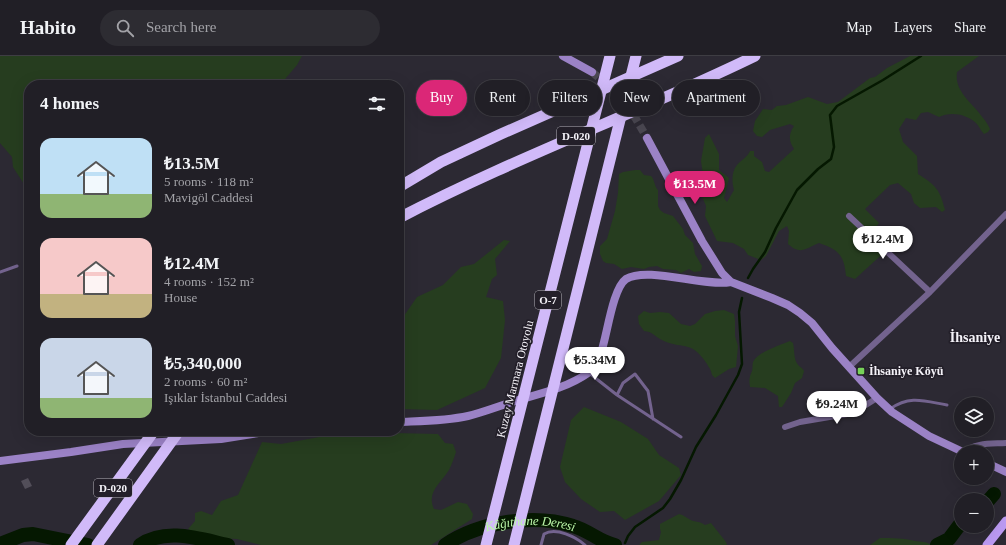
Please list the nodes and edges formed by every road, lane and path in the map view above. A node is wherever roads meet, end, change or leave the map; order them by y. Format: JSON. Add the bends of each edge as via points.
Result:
{"nodes":[{"id":1,"x":563,"y":56,"type":"edge"},
{"id":2,"x":610,"y":56,"type":"edge"},
{"id":3,"x":636,"y":56,"type":"edge"},
{"id":4,"x":678,"y":56,"type":"edge"},
{"id":5,"x":755,"y":56,"type":"edge"},
{"id":6,"x":592,"y":72,"type":"tunnel mouth"},
{"id":7,"x":647,"y":138,"type":"tunnel mouth"},
{"id":8,"x":404,"y":184,"type":"edge"},
{"id":9,"x":1006,"y":214,"type":"edge"},
{"id":10,"x":404,"y":215,"type":"edge"},
{"id":11,"x":849,"y":216,"type":"dead end"},
{"id":12,"x":17,"y":266,"type":"dead end"},
{"id":13,"x":0,"y":272,"type":"edge"},
{"id":14,"x":731,"y":282,"type":"junction"},
{"id":15,"x":930,"y":292,"type":"junction"},
{"id":16,"x":849,"y":367,"type":"junction"},
{"id":17,"x":588,"y":373,"type":"junction"},
{"id":18,"x":617,"y":395,"type":"junction"},
{"id":19,"x":877,"y":398,"type":"junction"},
{"id":20,"x":947,"y":405,"type":"dead end"},
{"id":21,"x":889,"y":409,"type":"junction"},
{"id":22,"x":653,"y":419,"type":"junction"},
{"id":23,"x":404,"y":422,"type":"edge"},
{"id":24,"x":785,"y":427,"type":"dead end"},
{"id":25,"x":150,"y":436,"type":"edge"},
{"id":26,"x":175,"y":436,"type":"edge"},
{"id":27,"x":236,"y":436,"type":"edge"},
{"id":28,"x":680,"y":437,"type":"dead end"},
{"id":29,"x":1006,"y":443,"type":"edge"},
{"id":30,"x":986,"y":445,"type":"edge"},
{"id":31,"x":954,"y":447,"type":"edge"},
{"id":32,"x":0,"y":461,"type":"edge"},
{"id":33,"x":994,"y":466,"type":"edge"},
{"id":34,"x":1006,"y":472,"type":"edge"},
{"id":35,"x":1006,"y":520,"type":"edge"},
{"id":36,"x":71,"y":545,"type":"edge"},
{"id":37,"x":97,"y":545,"type":"edge"},
{"id":38,"x":486,"y":545,"type":"edge"},
{"id":39,"x":514,"y":545,"type":"edge"},
{"id":40,"x":541,"y":545,"type":"edge"},
{"id":41,"x":585,"y":545,"type":"edge"},
{"id":42,"x":987,"y":545,"type":"edge"}],
"edges":[{"from":1,"to":6,"type":"street"},
{"from":2,"to":38,"type":"highway","name":"Kuzey Marmara Otoyolu","number":"O-7","bridge":true},
{"from":3,"to":39,"type":"highway","number":"O-7","bridge":true},
{"from":4,"to":8,"type":"highway","number":"D-020","via":[[441,162]]},
{"from":5,"to":10,"type":"highway","number":"D-020","via":[[464,185]]},
{"from":7,"to":14,"type":"street","via":[[702,241],[722,273]]},
{"from":9,"to":15,"type":"street"},
{"from":11,"to":15,"type":"street"},
{"from":12,"to":13,"type":"lane"},
{"from":14,"to":16,"type":"street","via":[[788,305],[800,313],[812,323]]},
{"from":14,"to":17,"type":"street","via":[[707,282],[657,275],[642,275],[626,280],[617,293],[600,356],[595,367]]},
{"from":15,"to":16,"type":"street"},
{"from":16,"to":19,"type":"street"},
{"from":17,"to":18,"type":"lane"},
{"from":17,"to":23,"type":"street","via":[[559,387],[468,416]]},
{"from":18,"to":22,"type":"lane"},
{"from":18,"to":22,"type":"lane","via":[[623,383],[635,374],[648,391]]},
{"from":19,"to":21,"type":"street"},
{"from":19,"to":24,"type":"street","via":[[853,413]]},
{"from":20,"to":21,"type":"lane","via":[[912,400]]},
{"from":21,"to":31,"type":"street","via":[[907,423]]},
{"from":22,"to":28,"type":"lane"},
{"from":25,"to":36,"type":"highway","number":"D-020","bridge":true},
{"from":26,"to":37,"type":"highway","number":"D-020","bridge":true},
{"from":27,"to":32,"type":"street","via":[[208,440],[123,444]]},
{"from":29,"to":30,"type":"street"},
{"from":33,"to":34,"type":"street"},
{"from":35,"to":42,"type":"main road"},
{"from":40,"to":41,"type":"lane","via":[[544,534],[555,532],[579,540]]}]}
